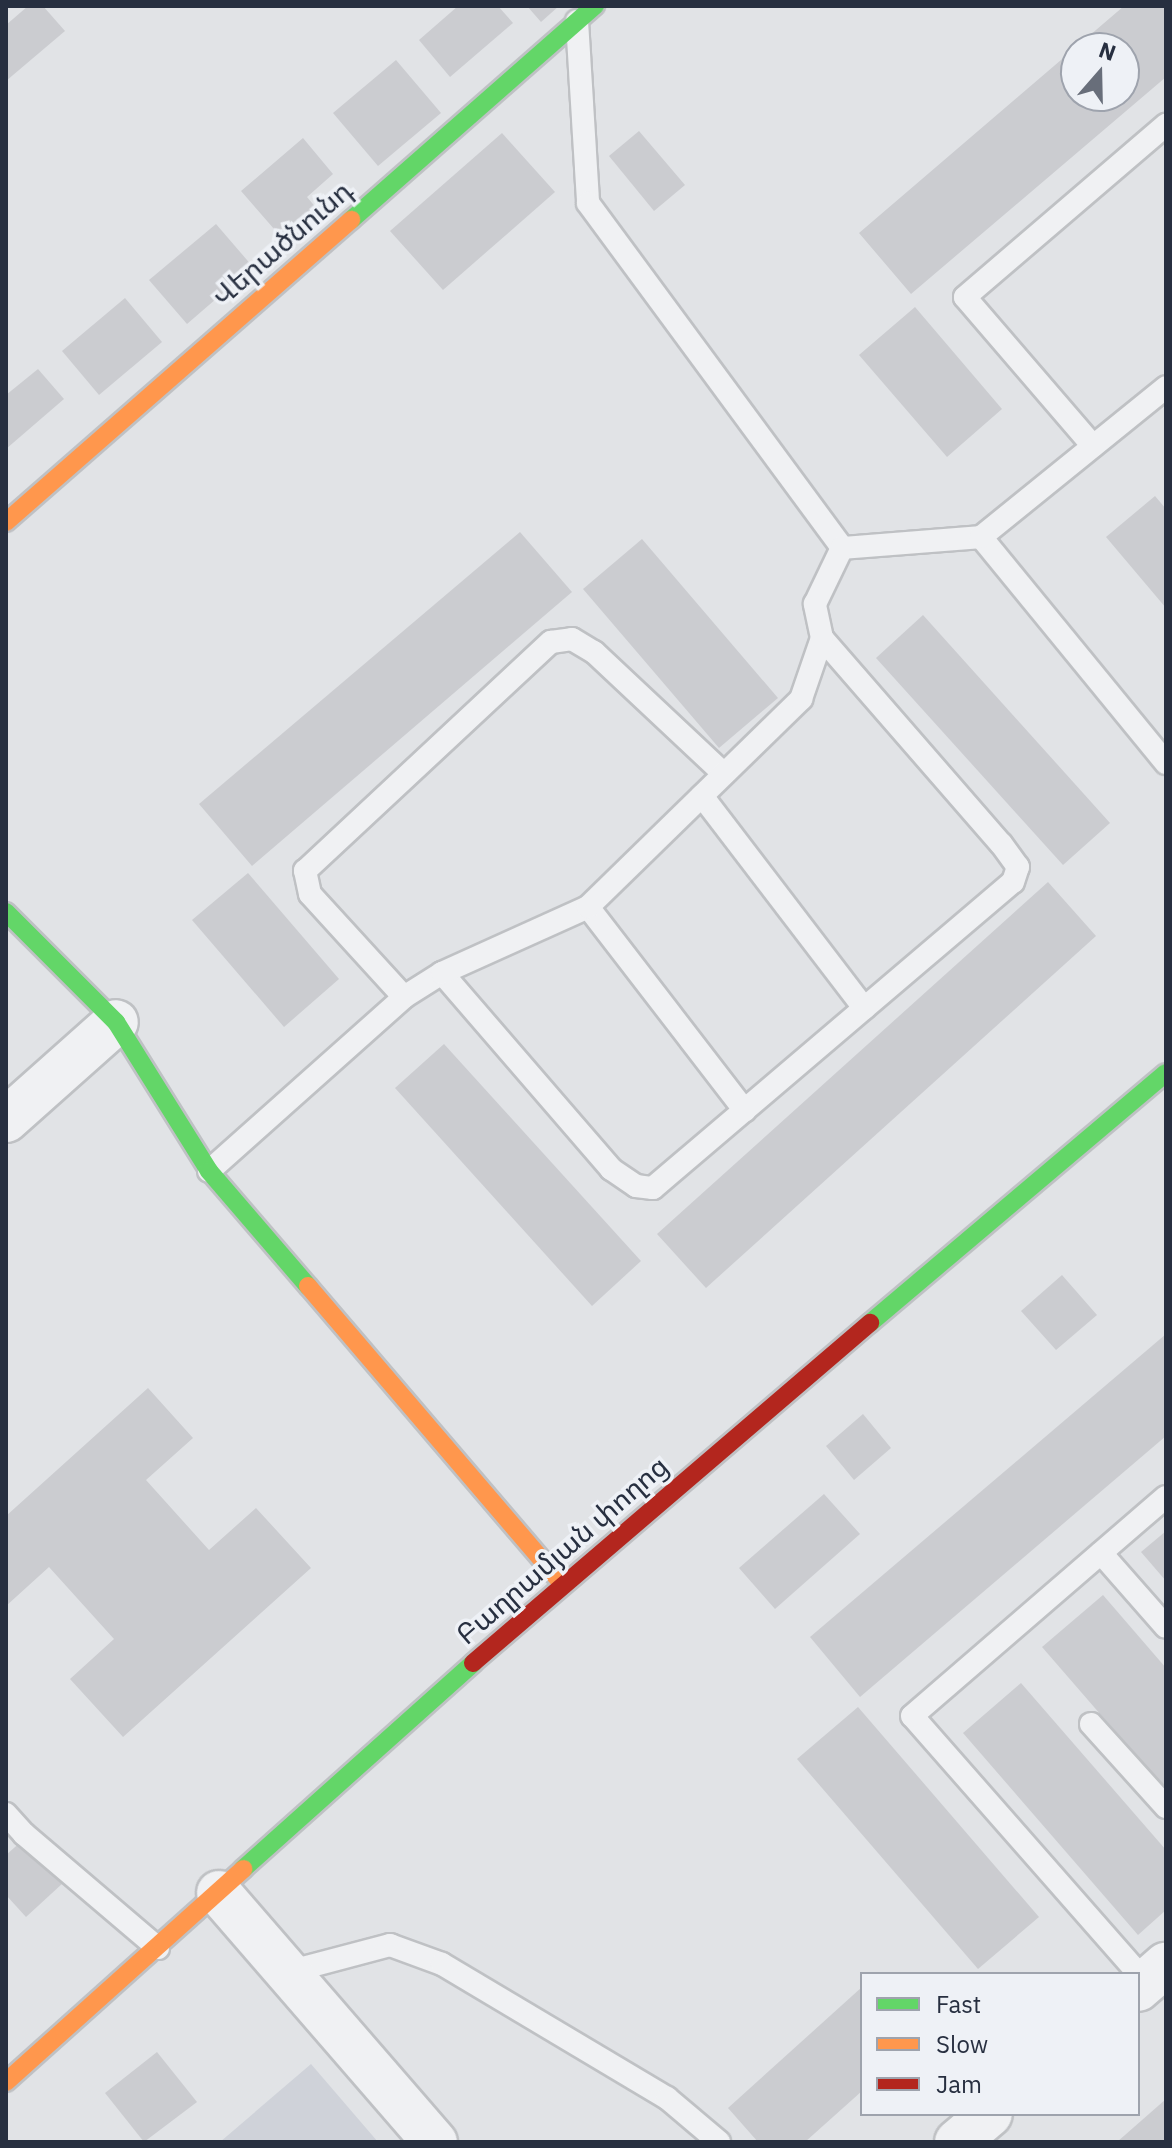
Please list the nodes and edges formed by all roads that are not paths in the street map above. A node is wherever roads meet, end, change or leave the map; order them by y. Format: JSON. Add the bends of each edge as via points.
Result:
{"nodes":[{"id":1,"x":586,"y":13,"type":"edge"},
{"id":2,"x":1166,"y":125,"type":"edge"},
{"id":3,"x":1166,"y":387,"type":"edge"},
{"id":4,"x":1093,"y":446,"type":"junction"},
{"id":5,"x":6,"y":522,"type":"edge"},
{"id":6,"x":981,"y":537,"type":"junction"},
{"id":7,"x":842,"y":548,"type":"junction"},
{"id":8,"x":822,"y":638,"type":"junction"},
{"id":9,"x":1166,"y":763,"type":"edge"},
{"id":10,"x":724,"y":774,"type":"junction"},
{"id":11,"x":702,"y":796,"type":"junction"},
{"id":12,"x":588,"y":907,"type":"junction"},
{"id":13,"x":6,"y":912,"type":"edge"},
{"id":14,"x":442,"y":973,"type":"junction"},
{"id":15,"x":404,"y":997,"type":"junction"},
{"id":16,"x":864,"y":1008,"type":"junction"},
{"id":17,"x":116,"y":1022,"type":"junction"},
{"id":18,"x":1166,"y":1073,"type":"edge"},
{"id":19,"x":745,"y":1111,"type":"junction"},
{"id":20,"x":6,"y":1120,"type":"edge"},
{"id":21,"x":209,"y":1171,"type":"junction"},
{"id":22,"x":1166,"y":1497,"type":"edge"},
{"id":23,"x":1101,"y":1553,"type":"junction"},
{"id":24,"x":562,"y":1583,"type":"junction"},
{"id":25,"x":1166,"y":1627,"type":"edge"},
{"id":26,"x":1091,"y":1724,"type":"dead end"},
{"id":27,"x":1166,"y":1807,"type":"edge"},
{"id":28,"x":6,"y":1814,"type":"edge"},
{"id":29,"x":219,"y":1893,"type":"junction"},
{"id":30,"x":158,"y":1948,"type":"junction"},
{"id":31,"x":288,"y":1972,"type":"junction"},
{"id":32,"x":1150,"y":1979,"type":"edge"},
{"id":33,"x":6,"y":2082,"type":"edge"},
{"id":34,"x":988,"y":2116,"type":"edge"},
{"id":35,"x":435,"y":2142,"type":"edge"},
{"id":36,"x":719,"y":2142,"type":"edge"},
{"id":37,"x":957,"y":2142,"type":"edge"}],
"edges":[{"from":1,"to":5,"type":"street","name":"Վերածնունդ"},
{"from":1,"to":7,"type":"lane","via":[[588,203]]},
{"from":2,"to":4,"type":"lane","via":[[965,297]]},
{"from":3,"to":4,"type":"lane"},
{"from":4,"to":6,"type":"lane"},
{"from":6,"to":7,"type":"lane"},
{"from":6,"to":9,"type":"lane"},
{"from":7,"to":8,"type":"lane","via":[[815,604]]},
{"from":8,"to":10,"type":"lane","via":[[801,699]]},
{"from":8,"to":16,"type":"lane","via":[[1018,867],[1013,882]]},
{"from":10,"to":11,"type":"lane"},
{"from":10,"to":15,"type":"lane","via":[[594,652],[572,639],[551,642],[305,871],[310,894]]},
{"from":11,"to":12,"type":"lane"},
{"from":11,"to":16,"type":"lane"},
{"from":12,"to":14,"type":"lane"},
{"from":12,"to":19,"type":"lane"},
{"from":13,"to":17,"type":"street"},
{"from":14,"to":15,"type":"lane"},
{"from":14,"to":19,"type":"lane","via":[[611,1169],[636,1186],[653,1188]]},
{"from":15,"to":21,"type":"lane"},
{"from":16,"to":19,"type":"lane"},
{"from":17,"to":20,"type":"street"},
{"from":17,"to":21,"type":"street"},
{"from":18,"to":24,"type":"street","name":"Բաղրամյան փողոց"},
{"from":21,"to":24,"type":"street"},
{"from":22,"to":23,"type":"lane"},
{"from":23,"to":25,"type":"lane"},
{"from":23,"to":32,"type":"lane","via":[[912,1716]]},
{"from":24,"to":29,"type":"street","name":"Բաղրամյան փողոց"},
{"from":26,"to":27,"type":"lane"},
{"from":28,"to":30,"type":"lane"},
{"from":29,"to":30,"type":"street","name":"Բաղրամյան փողոց"},
{"from":29,"to":31,"type":"street"},
{"from":30,"to":33,"type":"street","name":"Բաղրամյան փողոց"},
{"from":31,"to":35,"type":"street"},
{"from":31,"to":36,"type":"lane","via":[[390,1945],[442,1964],[667,2098]]},
{"from":34,"to":37,"type":"street"}]}
